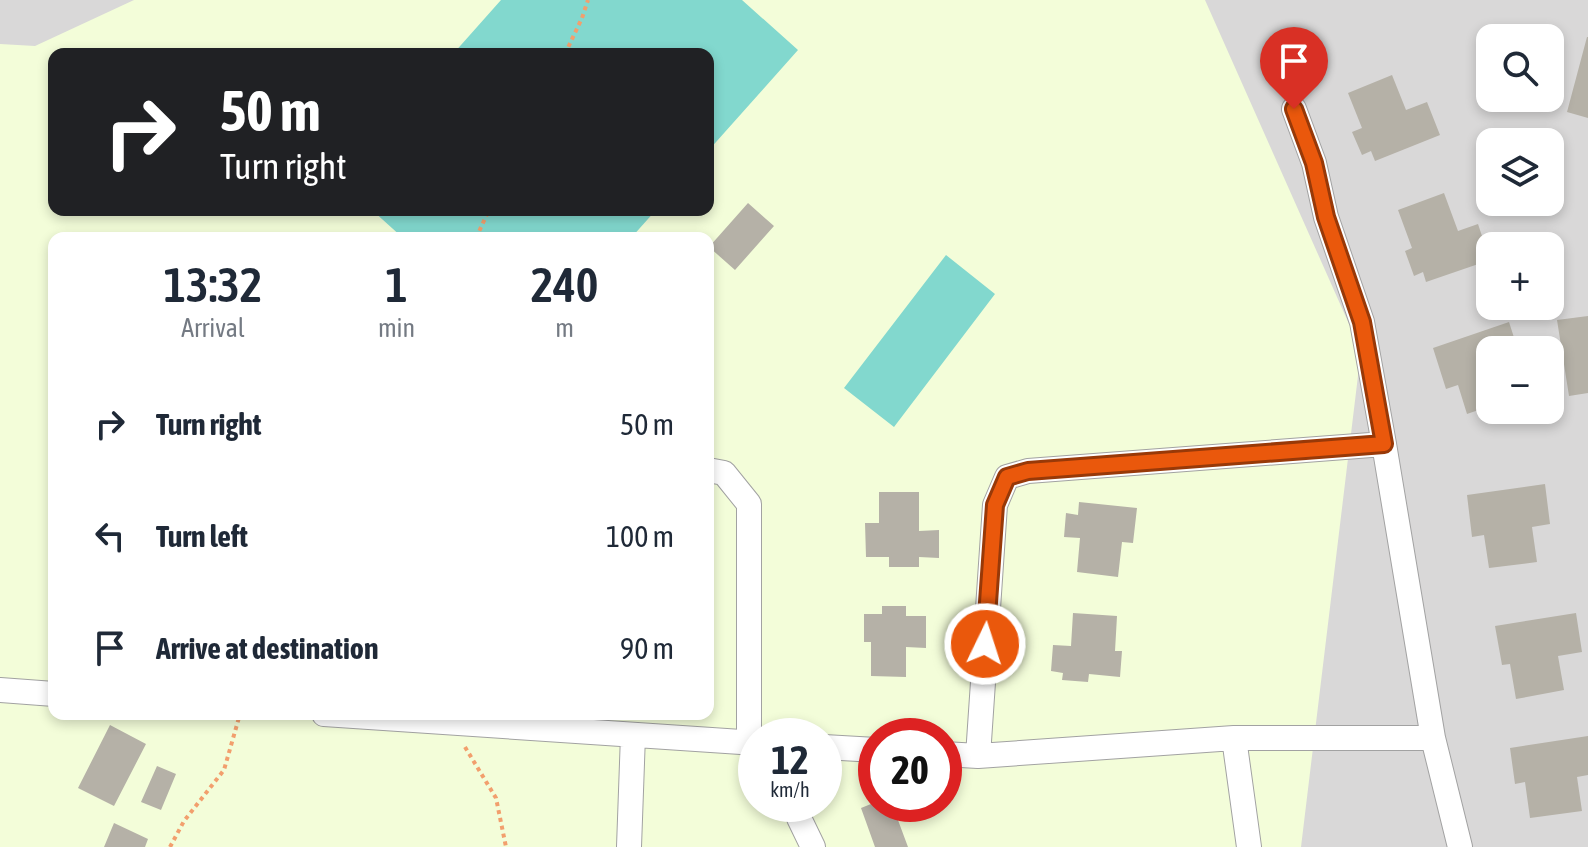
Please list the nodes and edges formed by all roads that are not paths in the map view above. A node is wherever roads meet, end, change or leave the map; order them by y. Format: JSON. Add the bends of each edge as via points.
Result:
{"nodes":[{"id":1,"x":1294,"y":109,"type":"dead end"},
{"id":2,"x":1384,"y":444,"type":"junction"},
{"id":3,"x":714,"y":471,"type":"edge"},
{"id":4,"x":0,"y":690,"type":"edge"},
{"id":5,"x":48,"y":694,"type":"edge"},
{"id":6,"x":753,"y":718,"type":"edge"},
{"id":7,"x":409,"y":720,"type":"edge"},
{"id":8,"x":633,"y":735,"type":"junction"},
{"id":9,"x":1234,"y":738,"type":"junction"},
{"id":10,"x":1433,"y":738,"type":"junction"},
{"id":11,"x":738,"y":741,"type":"edge"},
{"id":12,"x":962,"y":755,"type":"edge"},
{"id":13,"x":978,"y":756,"type":"junction"},
{"id":14,"x":801,"y":822,"type":"edge"},
{"id":15,"x":629,"y":847,"type":"edge"},
{"id":16,"x":813,"y":847,"type":"edge"},
{"id":17,"x":1249,"y":847,"type":"edge"},
{"id":18,"x":1460,"y":847,"type":"edge"}],
"edges":[{"from":1,"to":2,"type":"street","via":[[1362,322]]},
{"from":2,"to":10,"type":"street"},
{"from":2,"to":13,"type":"street","via":[[1028,471],[1007,477],[995,505]]},
{"from":3,"to":6,"type":"street","via":[[724,473],[749,504]]},
{"from":4,"to":5,"type":"street"},
{"from":7,"to":8,"type":"street"},
{"from":8,"to":11,"type":"street"},
{"from":8,"to":15,"type":"street"},
{"from":9,"to":10,"type":"street"},
{"from":9,"to":13,"type":"street"},
{"from":9,"to":17,"type":"street"},
{"from":10,"to":18,"type":"street"},
{"from":12,"to":13,"type":"street"},
{"from":14,"to":16,"type":"street"}]}
